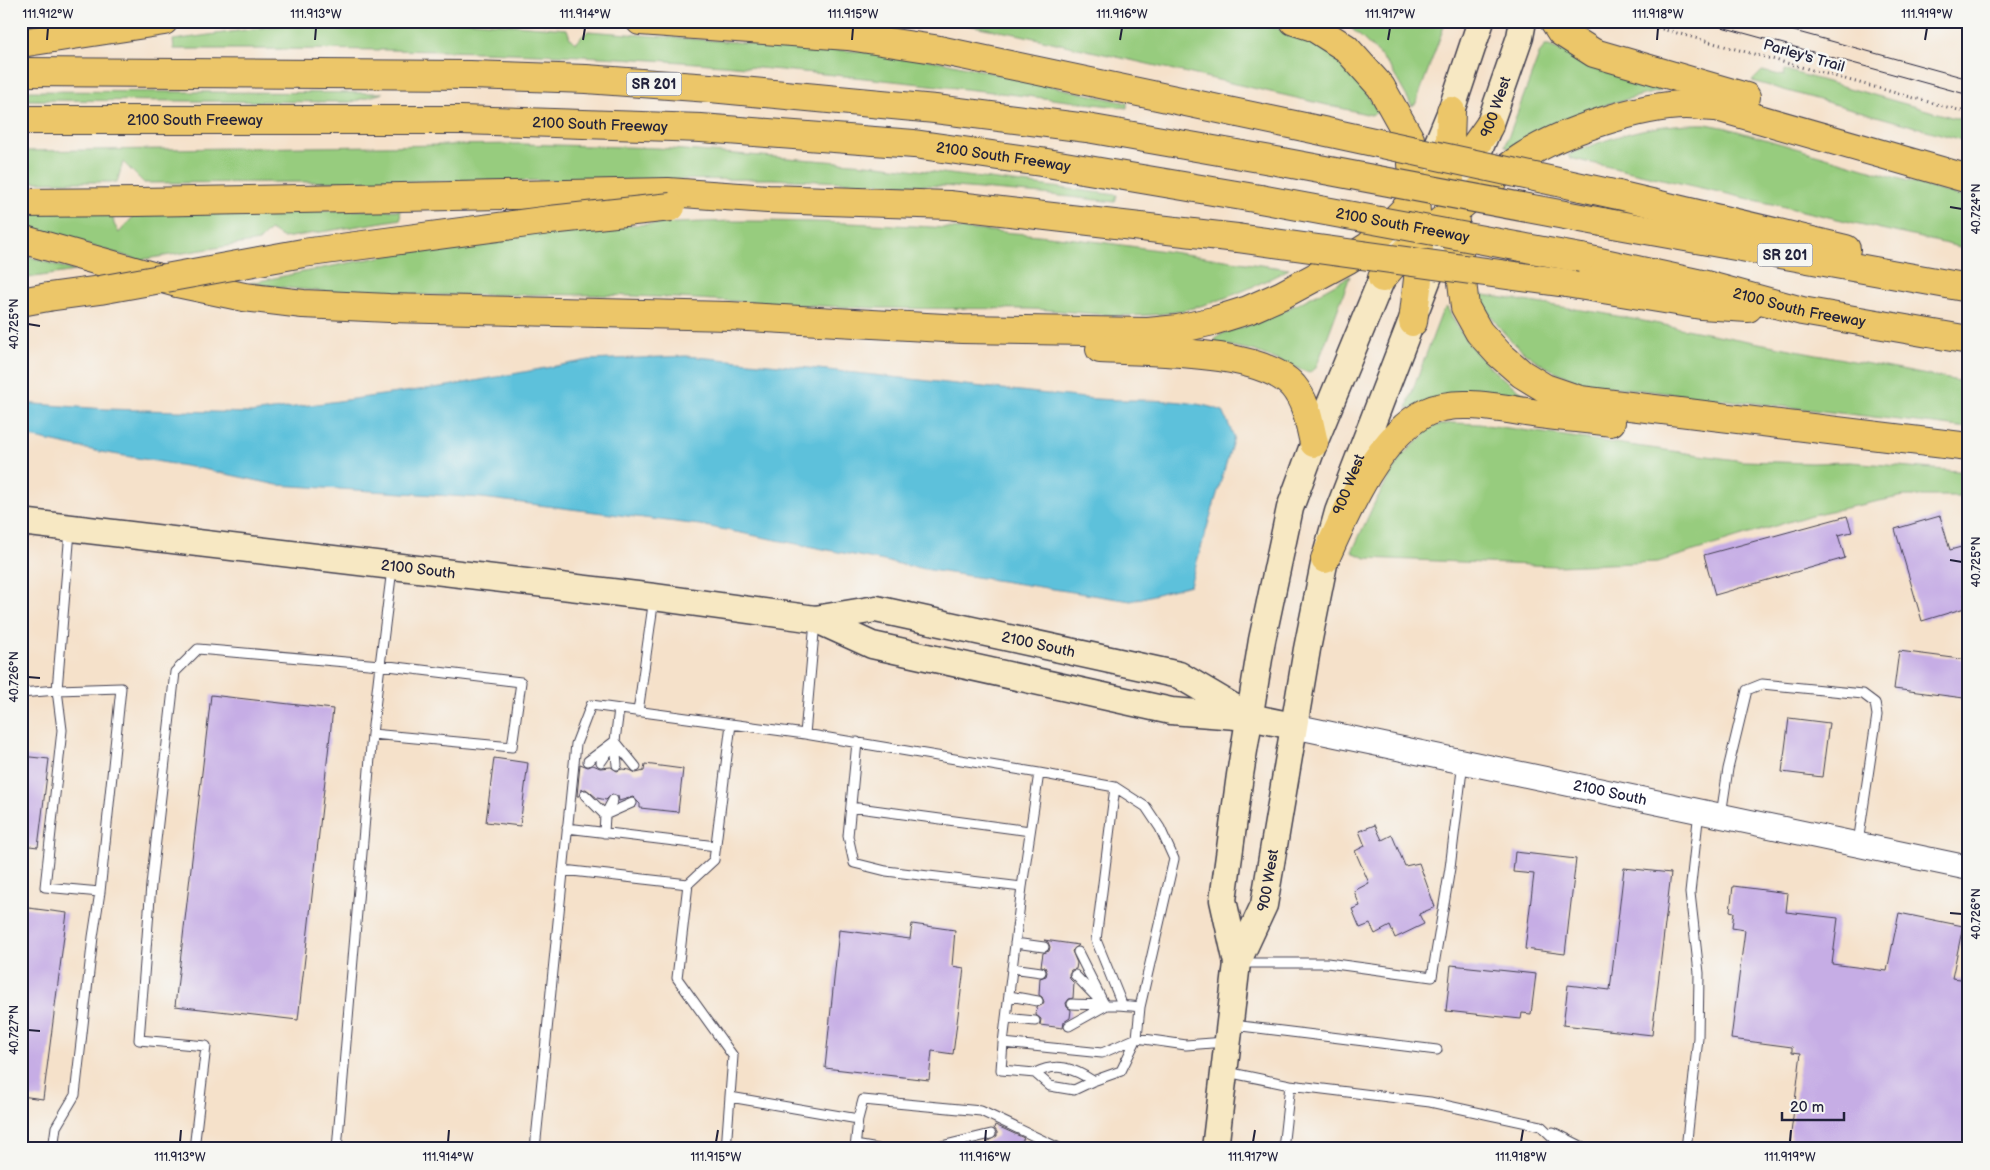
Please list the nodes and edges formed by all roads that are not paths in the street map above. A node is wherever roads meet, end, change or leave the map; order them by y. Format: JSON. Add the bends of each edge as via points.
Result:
{"nodes":[{"id":1,"x":164,"y":21,"type":"edge"},
{"id":2,"x":640,"y":21,"type":"edge"},
{"id":3,"x":1294,"y":21,"type":"edge"},
{"id":4,"x":1481,"y":21,"type":"edge"},
{"id":5,"x":1523,"y":21,"type":"edge"},
{"id":6,"x":1554,"y":21,"type":"edge"},
{"id":7,"x":21,"y":43,"type":"edge"},
{"id":8,"x":21,"y":72,"type":"edge"},
{"id":9,"x":1451,"y":111,"type":"junction"},
{"id":10,"x":21,"y":120,"type":"edge"},
{"id":11,"x":1489,"y":126,"type":"junction"},
{"id":12,"x":1969,"y":160,"type":"edge"},
{"id":13,"x":1449,"y":172,"type":"junction"},
{"id":14,"x":1969,"y":179,"type":"edge"},
{"id":15,"x":670,"y":199,"type":"junction"},
{"id":16,"x":1414,"y":200,"type":"junction"},
{"id":17,"x":21,"y":203,"type":"edge"},
{"id":18,"x":1454,"y":211,"type":"junction"},
{"id":19,"x":21,"y":239,"type":"edge"},
{"id":20,"x":1418,"y":240,"type":"junction"},
{"id":21,"x":1382,"y":278,"type":"junction"},
{"id":22,"x":1969,"y":278,"type":"edge"},
{"id":23,"x":1969,"y":288,"type":"edge"},
{"id":24,"x":21,"y":302,"type":"edge"},
{"id":25,"x":1802,"y":311,"type":"junction"},
{"id":26,"x":1413,"y":322,"type":"junction"},
{"id":27,"x":962,"y":330,"type":"junction"},
{"id":28,"x":1969,"y":340,"type":"edge"},
{"id":29,"x":1779,"y":424,"type":"junction"},
{"id":30,"x":1314,"y":443,"type":"junction"},
{"id":31,"x":1969,"y":447,"type":"edge"},
{"id":32,"x":21,"y":522,"type":"edge"},
{"id":33,"x":70,"y":528,"type":"junction"},
{"id":34,"x":1325,"y":559,"type":"junction"},
{"id":35,"x":392,"y":566,"type":"junction"},
{"id":36,"x":654,"y":597,"type":"junction"},
{"id":37,"x":815,"y":619,"type":"junction"},
{"id":38,"x":380,"y":665,"type":"junction"},
{"id":39,"x":58,"y":690,"type":"junction"},
{"id":40,"x":21,"y":693,"type":"edge"},
{"id":41,"x":619,"y":709,"type":"junction"},
{"id":42,"x":638,"y":712,"type":"junction"},
{"id":43,"x":1250,"y":717,"type":"junction"},
{"id":44,"x":731,"y":724,"type":"junction"},
{"id":45,"x":1293,"y":726,"type":"junction"},
{"id":46,"x":372,"y":734,"type":"junction"},
{"id":47,"x":805,"y":734,"type":"junction"},
{"id":48,"x":615,"y":742,"type":"junction"},
{"id":49,"x":858,"y":742,"type":"junction"},
{"id":50,"x":588,"y":761,"type":"dead end"},
{"id":51,"x":1463,"y":761,"type":"junction"},
{"id":52,"x":601,"y":762,"type":"dead end"},
{"id":53,"x":617,"y":765,"type":"dead end"},
{"id":54,"x":636,"y":767,"type":"dead end"},
{"id":55,"x":1039,"y":773,"type":"junction"},
{"id":56,"x":1116,"y":788,"type":"junction"},
{"id":57,"x":585,"y":795,"type":"dead end"},
{"id":58,"x":597,"y":797,"type":"dead end"},
{"id":59,"x":613,"y":800,"type":"dead end"},
{"id":60,"x":632,"y":802,"type":"dead end"},
{"id":61,"x":851,"y":807,"type":"junction"},
{"id":62,"x":1710,"y":813,"type":"junction"},
{"id":63,"x":605,"y":815,"type":"junction"},
{"id":64,"x":568,"y":828,"type":"junction"},
{"id":65,"x":1030,"y":831,"type":"junction"},
{"id":66,"x":604,"y":833,"type":"junction"},
{"id":67,"x":1858,"y":845,"type":"junction"},
{"id":68,"x":716,"y":846,"type":"junction"},
{"id":69,"x":1969,"y":868,"type":"edge"},
{"id":70,"x":563,"y":870,"type":"junction"},
{"id":71,"x":688,"y":884,"type":"junction"},
{"id":72,"x":1022,"y":887,"type":"junction"},
{"id":73,"x":100,"y":892,"type":"junction"},
{"id":74,"x":1015,"y":943,"type":"junction"},
{"id":75,"x":1044,"y":947,"type":"dead end"},
{"id":76,"x":1078,"y":952,"type":"dead end"},
{"id":77,"x":1237,"y":963,"type":"junction"},
{"id":78,"x":1012,"y":968,"type":"junction"},
{"id":79,"x":1041,"y":972,"type":"dead end"},
{"id":80,"x":1075,"y":975,"type":"dead end"},
{"id":81,"x":1009,"y":996,"type":"junction"},
{"id":82,"x":1038,"y":1000,"type":"dead end"},
{"id":83,"x":1072,"y":1004,"type":"dead end"},
{"id":84,"x":1122,"y":1004,"type":"junction"},
{"id":85,"x":1105,"y":1006,"type":"junction"},
{"id":86,"x":1140,"y":1007,"type":"junction"},
{"id":87,"x":1006,"y":1018,"type":"junction"},
{"id":88,"x":1035,"y":1021,"type":"dead end"},
{"id":89,"x":1069,"y":1026,"type":"dead end"},
{"id":90,"x":1229,"y":1033,"type":"junction"},
{"id":91,"x":1138,"y":1038,"type":"junction"},
{"id":92,"x":1003,"y":1043,"type":"junction"},
{"id":93,"x":1437,"y":1050,"type":"dead end"},
{"id":94,"x":1224,"y":1072,"type":"junction"},
{"id":95,"x":1035,"y":1073,"type":"junction"},
{"id":96,"x":1093,"y":1081,"type":"junction"},
{"id":97,"x":1290,"y":1085,"type":"junction"},
{"id":98,"x":730,"y":1097,"type":"junction"},
{"id":99,"x":858,"y":1119,"type":"junction"},
{"id":100,"x":1541,"y":1126,"type":"junction"},
{"id":101,"x":991,"y":1134,"type":"dead end"},
{"id":102,"x":855,"y":1147,"type":"edge"},
{"id":103,"x":53,"y":1149,"type":"edge"},
{"id":104,"x":194,"y":1149,"type":"edge"},
{"id":105,"x":337,"y":1149,"type":"edge"},
{"id":106,"x":535,"y":1149,"type":"edge"},
{"id":107,"x":726,"y":1149,"type":"edge"},
{"id":108,"x":878,"y":1149,"type":"edge"},
{"id":109,"x":929,"y":1149,"type":"edge"},
{"id":110,"x":1061,"y":1149,"type":"edge"},
{"id":111,"x":1215,"y":1149,"type":"edge"},
{"id":112,"x":1283,"y":1149,"type":"edge"},
{"id":113,"x":1565,"y":1149,"type":"edge"},
{"id":114,"x":1586,"y":1149,"type":"edge"},
{"id":115,"x":1686,"y":1149,"type":"edge"}],
"edges":[{"from":1,"to":7,"type":"highway"},
{"from":2,"to":22,"type":"highway","bridge":true,"via":[[848,36],[934,49],[1618,195]]},
{"from":3,"to":16,"type":"highway","via":[[1313,27],[1346,48],[1381,87],[1410,139]]},
{"from":4,"to":9,"type":"main road","name":"900 West"},
{"from":5,"to":11,"type":"main road","name":"900 West"},
{"from":6,"to":12,"type":"highway","via":[[1561,32],[1594,52]]},
{"from":8,"to":23,"type":"highway","number":"SR 201","bridge":true,"via":[[470,75],[586,79],[935,109],[1068,126],[1282,162]]},
{"from":9,"to":13,"type":"highway"},
{"from":9,"to":16,"type":"main road","name":"900 West"},
{"from":10,"to":25,"type":"highway","name":"2100 South Freeway","bridge":true,"via":[[462,120],[701,128],[914,144],[1260,199],[1581,258],[1706,284]]},
{"from":11,"to":13,"type":"highway","via":[[1467,157]]},
{"from":11,"to":18,"type":"main road","name":"900 West"},
{"from":13,"to":16,"type":"highway"},
{"from":13,"to":18,"type":"highway"},
{"from":14,"to":18,"type":"highway","via":[[1744,114],[1717,107],[1686,105],[1618,116],[1559,139],[1524,156]]},
{"from":15,"to":17,"type":"highway"},
{"from":15,"to":24,"type":"highway","bridge":true,"via":[[550,220],[303,253]]},
{"from":15,"to":25,"type":"highway","bridge":true,"via":[[949,205],[1237,238],[1702,305]]},
{"from":16,"to":20,"type":"highway"},
{"from":16,"to":21,"type":"main road","name":"900 West"},
{"from":16,"to":27,"type":"highway","via":[[1369,246],[1347,260],[1282,295],[1213,321],[1148,332]]},
{"from":18,"to":20,"type":"highway"},
{"from":18,"to":26,"type":"main road","name":"900 West"},
{"from":18,"to":29,"type":"highway","via":[[1465,307],[1479,332],[1522,374],[1545,388],[1580,400]]},
{"from":19,"to":27,"type":"highway","via":[[177,283],[244,297],[303,304],[729,316]]},
{"from":20,"to":21,"type":"highway"},
{"from":20,"to":26,"type":"highway"},
{"from":21,"to":30,"type":"main road","name":"900 West"},
{"from":25,"to":28,"type":"highway","name":"2100 South Freeway"},
{"from":26,"to":34,"type":"main road","name":"900 West","via":[[1338,512]]},
{"from":27,"to":30,"type":"highway","via":[[1053,346],[1210,356],[1258,365],[1283,378],[1298,393],[1306,407]]},
{"from":29,"to":31,"type":"highway"},
{"from":29,"to":34,"type":"highway","via":[[1672,429],[1478,406],[1428,411],[1397,433],[1371,469]]},
{"from":30,"to":43,"type":"main road","name":"900 West","via":[[1290,508],[1262,640]]},
{"from":32,"to":33,"type":"main road","name":"2100 South"},
{"from":33,"to":35,"type":"main road","name":"2100 South"},
{"from":33,"to":39,"type":"lane"},
{"from":34,"to":45,"type":"main road","name":"900 West"},
{"from":35,"to":36,"type":"main road","name":"2100 South"},
{"from":35,"to":38,"type":"lane"},
{"from":36,"to":37,"type":"main road","name":"2100 South"},
{"from":36,"to":42,"type":"lane"},
{"from":37,"to":43,"type":"main road","name":"2100 South","via":[[872,645],[1171,711]]},
{"from":37,"to":43,"type":"main road","name":"2100 South","via":[[876,609],[1179,675]]},
{"from":37,"to":47,"type":"lane"},
{"from":38,"to":46,"type":"lane"},
{"from":38,"to":46,"type":"lane","via":[[521,682],[512,747]]},
{"from":38,"to":104,"type":"lane","via":[[198,649],[175,672],[151,885],[139,1040],[206,1046]]},
{"from":39,"to":40,"type":"lane"},
{"from":39,"to":73,"type":"lane","via":[[62,730],[45,887]]},
{"from":39,"to":73,"type":"lane","via":[[121,688]]},
{"from":41,"to":42,"type":"lane"},
{"from":41,"to":48,"type":"lane"},
{"from":41,"to":64,"type":"lane","via":[[591,705],[576,744]]},
{"from":42,"to":44,"type":"lane"},
{"from":43,"to":45,"type":"main road","name":"2100 South"},
{"from":43,"to":77,"type":"main road","name":"900 West","via":[[1224,900]]},
{"from":44,"to":47,"type":"lane"},
{"from":44,"to":68,"type":"lane"},
{"from":45,"to":51,"type":"street","name":"2100 South"},
{"from":45,"to":77,"type":"main road","name":"900 West","via":[[1264,906]]},
{"from":46,"to":105,"type":"lane"},
{"from":47,"to":49,"type":"lane"},
{"from":48,"to":50,"type":"lane"},
{"from":48,"to":52,"type":"lane"},
{"from":48,"to":53,"type":"lane"},
{"from":48,"to":54,"type":"lane"},
{"from":49,"to":55,"type":"lane"},
{"from":49,"to":61,"type":"lane"},
{"from":51,"to":62,"type":"street","name":"2100 South"},
{"from":51,"to":77,"type":"lane","via":[[1432,976],[1327,963]]},
{"from":55,"to":56,"type":"lane"},
{"from":55,"to":65,"type":"lane"},
{"from":56,"to":84,"type":"lane","via":[[1096,940]]},
{"from":56,"to":86,"type":"lane","via":[[1146,807],[1174,858]]},
{"from":57,"to":63,"type":"lane"},
{"from":58,"to":63,"type":"lane"},
{"from":59,"to":63,"type":"lane"},
{"from":60,"to":63,"type":"lane"},
{"from":61,"to":65,"type":"lane"},
{"from":61,"to":72,"type":"lane","via":[[848,836],[854,863],[886,871]]},
{"from":62,"to":67,"type":"street","name":"2100 South"},
{"from":62,"to":67,"type":"lane","via":[[1728,768],[1747,690],[1762,684],[1863,694],[1875,702],[1877,715]]},
{"from":62,"to":115,"type":"lane","via":[[1690,893],[1699,974],[1698,1038]]},
{"from":63,"to":66,"type":"lane"},
{"from":64,"to":66,"type":"lane"},
{"from":64,"to":70,"type":"lane"},
{"from":65,"to":72,"type":"lane"},
{"from":66,"to":68,"type":"lane"},
{"from":67,"to":69,"type":"street","name":"2100 South"},
{"from":68,"to":71,"type":"lane","via":[[714,860]]},
{"from":70,"to":71,"type":"lane"},
{"from":70,"to":106,"type":"lane"},
{"from":71,"to":98,"type":"lane","via":[[677,978],[733,1056]]},
{"from":72,"to":74,"type":"lane"},
{"from":73,"to":103,"type":"lane","via":[[75,1095],[56,1127]]},
{"from":74,"to":75,"type":"lane"},
{"from":74,"to":78,"type":"lane"},
{"from":76,"to":85,"type":"lane"},
{"from":77,"to":90,"type":"main road","name":"900 West"},
{"from":78,"to":79,"type":"lane"},
{"from":78,"to":81,"type":"lane"},
{"from":80,"to":85,"type":"lane"},
{"from":81,"to":82,"type":"lane"},
{"from":81,"to":87,"type":"lane"},
{"from":83,"to":85,"type":"lane"},
{"from":84,"to":85,"type":"lane"},
{"from":84,"to":86,"type":"lane"},
{"from":85,"to":89,"type":"lane"},
{"from":86,"to":91,"type":"lane"},
{"from":87,"to":88,"type":"lane"},
{"from":87,"to":92,"type":"lane"},
{"from":90,"to":91,"type":"lane","via":[[1186,1045]]},
{"from":90,"to":93,"type":"lane"},
{"from":90,"to":94,"type":"main road","name":"900 West"},
{"from":91,"to":92,"type":"lane","via":[[1102,1052]]},
{"from":91,"to":96,"type":"lane","via":[[1121,1071]]},
{"from":92,"to":95,"type":"lane","via":[[1001,1070]]},
{"from":94,"to":97,"type":"lane"},
{"from":94,"to":111,"type":"main road","name":"900 West"},
{"from":95,"to":96,"type":"lane","via":[[1048,1067],[1076,1070]]},
{"from":95,"to":96,"type":"lane","via":[[1050,1086],[1058,1088],[1074,1090]]},
{"from":97,"to":100,"type":"lane","via":[[1430,1102]]},
{"from":97,"to":112,"type":"lane"},
{"from":98,"to":99,"type":"lane"},
{"from":98,"to":107,"type":"lane"},
{"from":99,"to":102,"type":"lane"},
{"from":99,"to":110,"type":"lane","via":[[863,1100],[981,1111]]},
{"from":100,"to":113,"type":"lane"},
{"from":100,"to":114,"type":"lane"},
{"from":101,"to":109,"type":"lane"},
{"from":102,"to":108,"type":"lane"}]}
